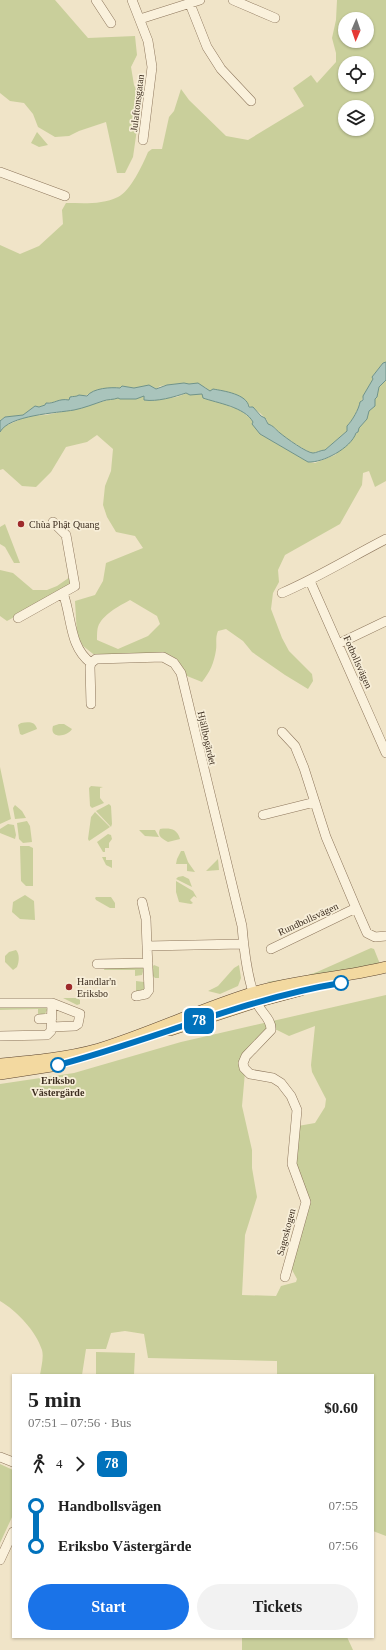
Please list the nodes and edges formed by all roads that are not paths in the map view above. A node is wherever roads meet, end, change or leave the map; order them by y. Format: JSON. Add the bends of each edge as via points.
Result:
{"nodes":[{"id":1,"x":96,"y":0,"type":"edge"},
{"id":2,"x":132,"y":0,"type":"edge"},
{"id":3,"x":200,"y":0,"type":"edge"},
{"id":4,"x":233,"y":0,"type":"edge"},
{"id":5,"x":190,"y":4,"type":"junction"},
{"id":6,"x":274,"y":18,"type":"dead end"},
{"id":7,"x":140,"y":19,"type":"junction"},
{"id":8,"x":111,"y":23,"type":"dead end"},
{"id":9,"x":251,"y":101,"type":"dead end"},
{"id":10,"x":143,"y":140,"type":"dead end"},
{"id":11,"x":0,"y":172,"type":"edge"},
{"id":12,"x":65,"y":196,"type":"dead end"},
{"id":13,"x":53,"y":522,"type":"dead end"},
{"id":14,"x":386,"y":539,"type":"edge"},
{"id":15,"x":310,"y":581,"type":"junction"},
{"id":16,"x":63,"y":593,"type":"junction"},
{"id":17,"x":282,"y":593,"type":"dead end"},
{"id":18,"x":18,"y":618,"type":"dead end"},
{"id":19,"x":386,"y":621,"type":"edge"},
{"id":20,"x":338,"y":644,"type":"junction"},
{"id":21,"x":91,"y":663,"type":"junction"},
{"id":22,"x":91,"y":704,"type":"dead end"},
{"id":23,"x":282,"y":732,"type":"dead end"},
{"id":24,"x":386,"y":753,"type":"edge"},
{"id":25,"x":315,"y":802,"type":"junction"},
{"id":26,"x":263,"y":816,"type":"dead end"},
{"id":27,"x":142,"y":902,"type":"dead end"},
{"id":28,"x":356,"y":908,"type":"junction"},
{"id":29,"x":386,"y":936,"type":"edge"},
{"id":30,"x":242,"y":944,"type":"junction"},
{"id":31,"x":147,"y":946,"type":"junction"},
{"id":32,"x":271,"y":948,"type":"dead end"},
{"id":33,"x":148,"y":963,"type":"junction"},
{"id":34,"x":97,"y":964,"type":"dead end"},
{"id":35,"x":386,"y":967,"type":"edge"},
{"id":36,"x":386,"y":974,"type":"edge"},
{"id":37,"x":136,"y":996,"type":"dead end"},
{"id":38,"x":255,"y":997,"type":"junction"},
{"id":39,"x":0,"y":1003,"type":"edge"},
{"id":40,"x":52,"y":1003,"type":"junction"},
{"id":41,"x":39,"y":1019,"type":"dead end"},
{"id":42,"x":51,"y":1023,"type":"junction"},
{"id":43,"x":0,"y":1036,"type":"edge"},
{"id":44,"x":0,"y":1064,"type":"edge"},
{"id":45,"x":0,"y":1074,"type":"edge"},
{"id":46,"x":285,"y":1277,"type":"dead end"},
{"id":47,"x":0,"y":1457,"type":"edge"},
{"id":48,"x":12,"y":1462,"type":"edge"},
{"id":49,"x":12,"y":1534,"type":"edge"},
{"id":50,"x":0,"y":1560,"type":"edge"}],
"edges":[{"from":1,"to":8,"type":"street"},
{"from":2,"to":7,"type":"street","name":"Julaftonsgatan"},
{"from":3,"to":5,"type":"street"},
{"from":4,"to":6,"type":"street"},
{"from":5,"to":7,"type":"street"},
{"from":5,"to":9,"type":"street","via":[[207,47],[221,69]]},
{"from":7,"to":10,"type":"street","name":"Julaftonsgatan","via":[[148,41],[152,67]]},
{"from":11,"to":12,"type":"street"},
{"from":13,"to":16,"type":"street","via":[[66,535],[74,576],[75,586]]},
{"from":14,"to":15,"type":"street"},
{"from":15,"to":17,"type":"street"},
{"from":15,"to":20,"type":"street","name":"Fotbollsvägen"},
{"from":16,"to":18,"type":"street"},
{"from":16,"to":21,"type":"street","via":[[74,639],[81,655]]},
{"from":19,"to":20,"type":"street"},
{"from":20,"to":24,"type":"street","name":"Fotbollsvägen"},
{"from":21,"to":22,"type":"street"},
{"from":21,"to":30,"type":"street","name":"Hjällbogärdet","via":[[96,659],[156,656],[169,660],[178,667],[242,926]]},
{"from":23,"to":25,"type":"street","via":[[294,746]]},
{"from":25,"to":26,"type":"street"},
{"from":25,"to":28,"type":"street","via":[[326,837]]},
{"from":27,"to":31,"type":"street","via":[[146,919]]},
{"from":28,"to":29,"type":"street","via":[[367,932],[376,937]]},
{"from":28,"to":32,"type":"street","name":"Rundbollsvägen"},
{"from":30,"to":31,"type":"street"},
{"from":30,"to":38,"type":"street","name":"Hjällbogärdet"},
{"from":31,"to":33,"type":"street"},
{"from":33,"to":34,"type":"street"},
{"from":33,"to":37,"type":"street","via":[[149,990],[146,994]]},
{"from":35,"to":38,"type":"main road"},
{"from":36,"to":38,"type":"main road"},
{"from":38,"to":44,"type":"main road","via":[[214,1005],[140,1035],[97,1049],[64,1057]]},
{"from":38,"to":45,"type":"main road","via":[[79,1059],[38,1069]]},
{"from":38,"to":46,"type":"street","name":"Sagoskogen","via":[[260,1011],[271,1023],[271,1030],[246,1056],[244,1068],[250,1074],[273,1078],[281,1083],[297,1110],[292,1164],[306,1202]]},
{"from":39,"to":40,"type":"street"},
{"from":40,"to":42,"type":"street"},
{"from":40,"to":42,"type":"street","via":[[80,1014],[75,1026]]},
{"from":41,"to":42,"type":"street"},
{"from":42,"to":43,"type":"street","via":[[51,1031],[47,1035]]},
{"from":47,"to":48,"type":"street"},
{"from":49,"to":50,"type":"street"}]}
